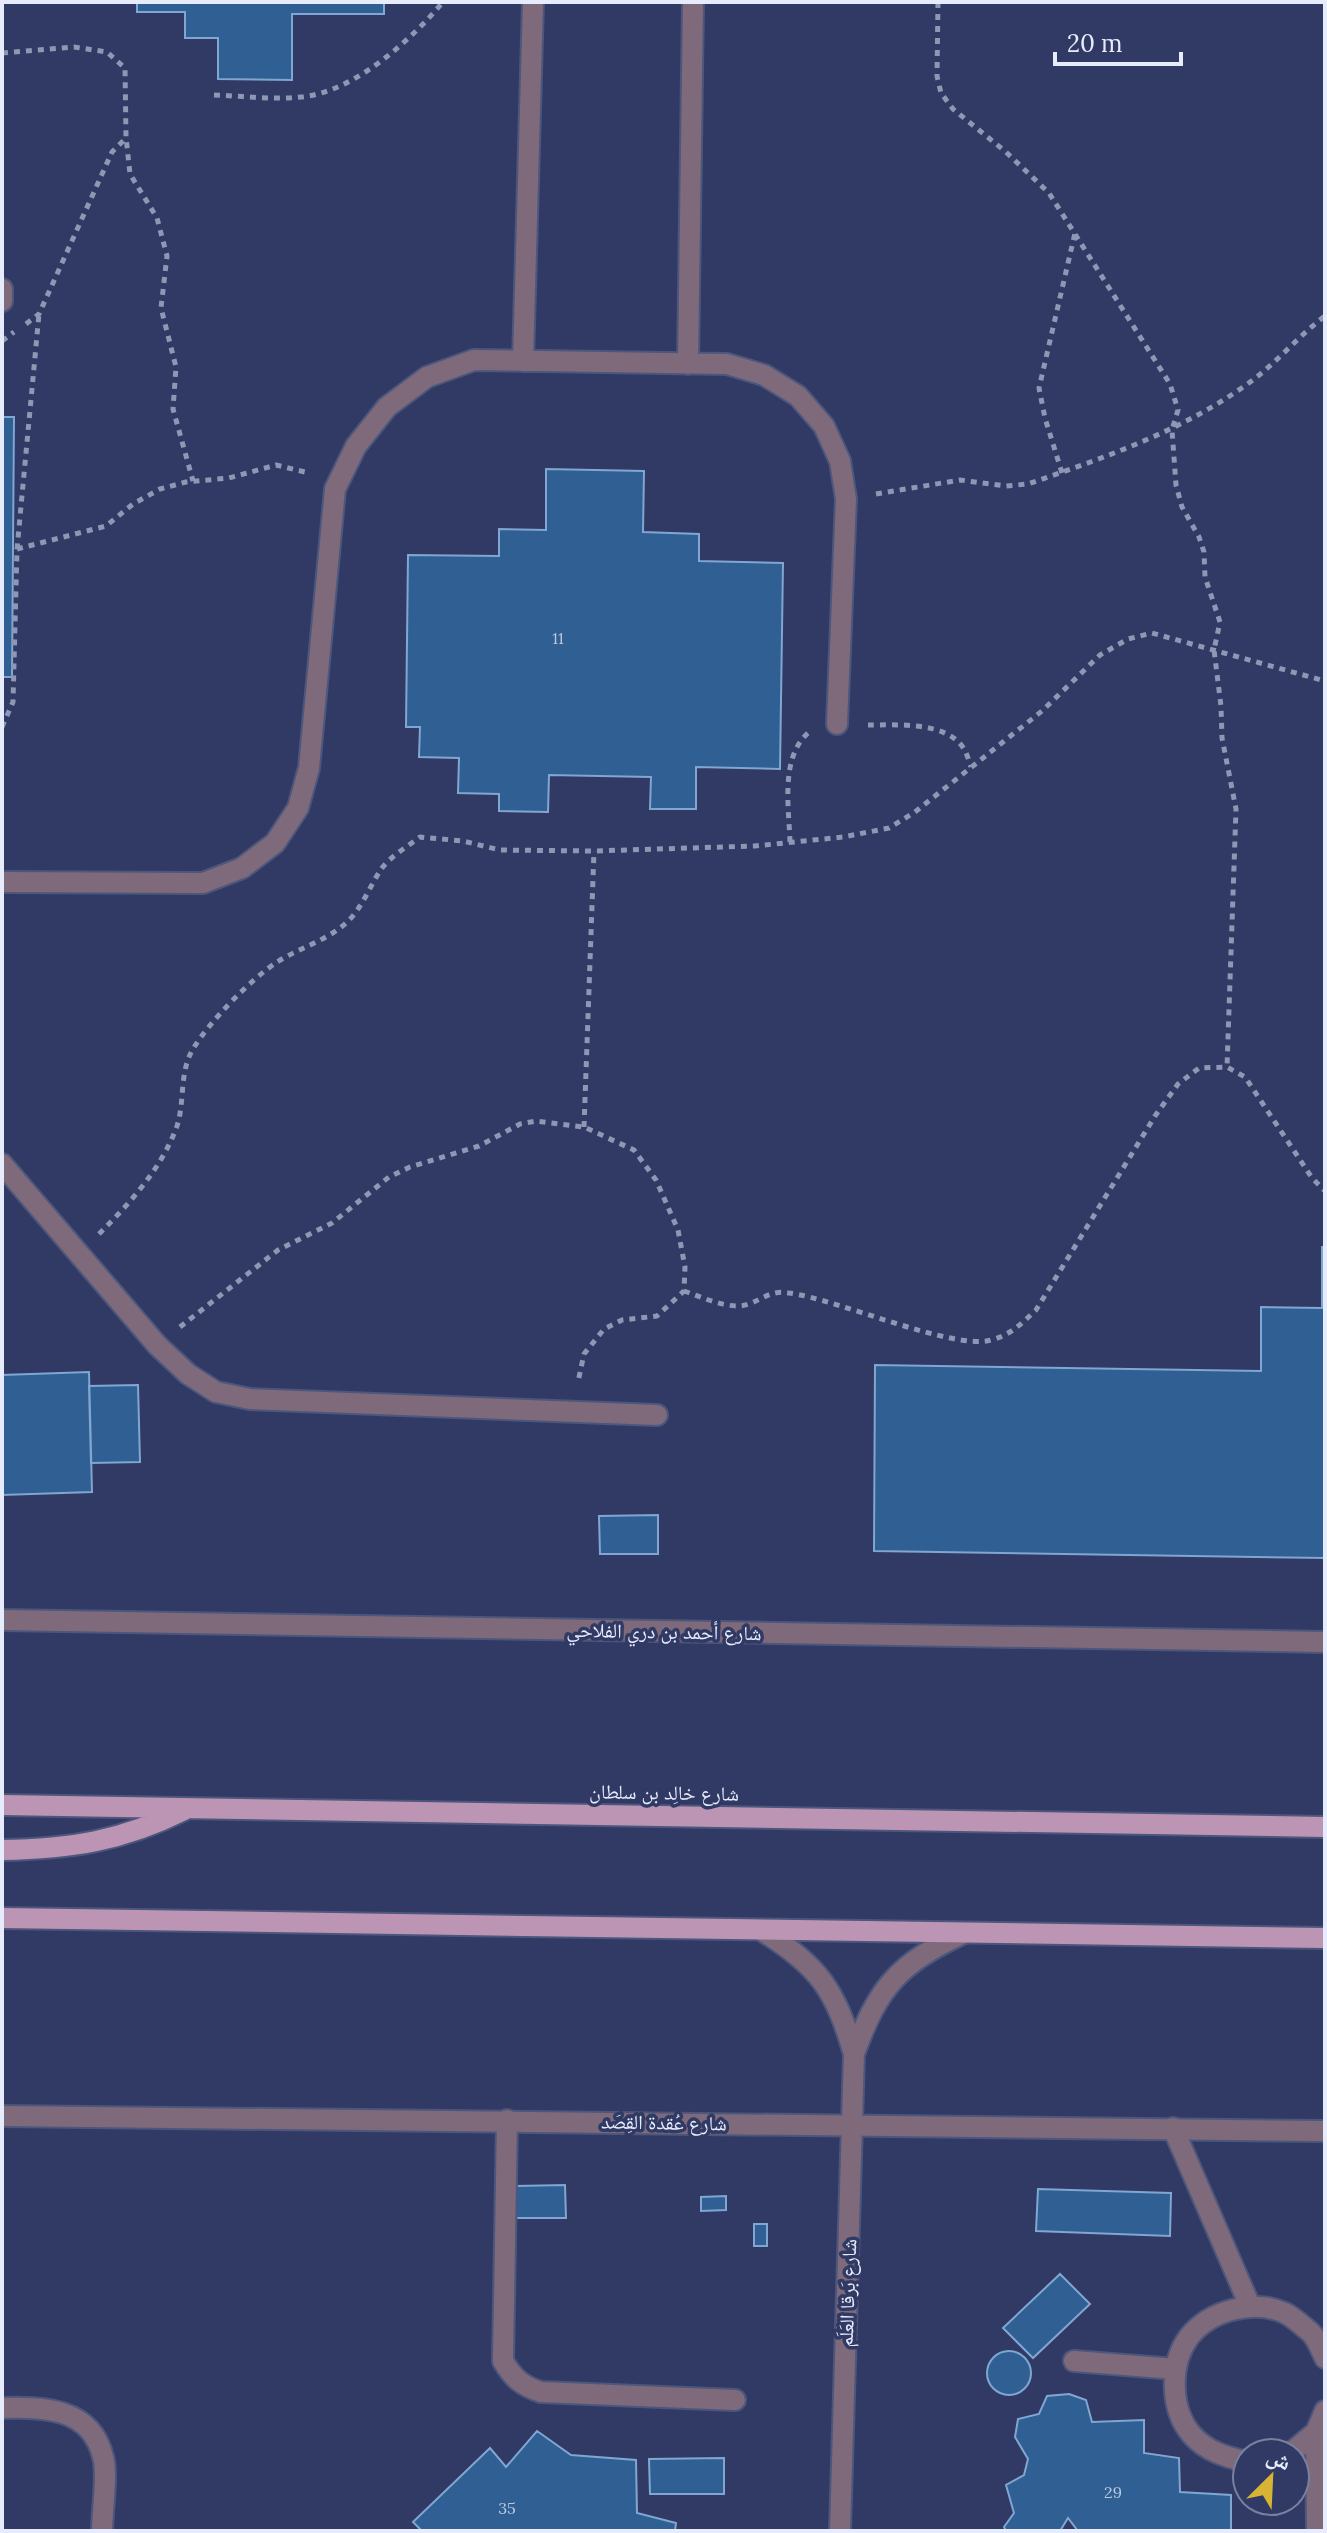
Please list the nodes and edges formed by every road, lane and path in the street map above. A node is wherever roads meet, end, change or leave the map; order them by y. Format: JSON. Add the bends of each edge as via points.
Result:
{"nodes":[{"id":1,"x":443,"y":2,"type":"edge"},
{"id":2,"x":533,"y":2,"type":"edge"},
{"id":3,"x":693,"y":2,"type":"edge"},
{"id":4,"x":938,"y":2,"type":"edge"},
{"id":5,"x":2,"y":53,"type":"edge"},
{"id":6,"x":214,"y":95,"type":"dead end"},
{"id":7,"x":126,"y":137,"type":"junction"},
{"id":8,"x":1075,"y":232,"type":"junction"},
{"id":9,"x":2,"y":289,"type":"edge"},
{"id":10,"x":2,"y":301,"type":"edge"},
{"id":11,"x":39,"y":314,"type":"junction"},
{"id":12,"x":1325,"y":316,"type":"edge"},
{"id":13,"x":2,"y":341,"type":"edge"},
{"id":14,"x":523,"y":361,"type":"junction"},
{"id":15,"x":688,"y":364,"type":"junction"},
{"id":16,"x":1172,"y":430,"type":"junction"},
{"id":17,"x":1062,"y":473,"type":"junction"},
{"id":18,"x":193,"y":481,"type":"junction"},
{"id":19,"x":335,"y":489,"type":"junction"},
{"id":20,"x":846,"y":499,"type":"junction"},
{"id":21,"x":17,"y":549,"type":"junction"},
{"id":22,"x":1214,"y":650,"type":"junction"},
{"id":23,"x":1325,"y":681,"type":"edge"},
{"id":24,"x":837,"y":724,"type":"dead end"},
{"id":25,"x":2,"y":727,"type":"edge"},
{"id":26,"x":594,"y":851,"type":"junction"},
{"id":27,"x":2,"y":882,"type":"edge"},
{"id":28,"x":1227,"y":1067,"type":"junction"},
{"id":29,"x":584,"y":1127,"type":"junction"},
{"id":30,"x":2,"y":1164,"type":"edge"},
{"id":31,"x":1325,"y":1191,"type":"edge"},
{"id":32,"x":80,"y":1253,"type":"junction"},
{"id":33,"x":684,"y":1291,"type":"junction"},
{"id":34,"x":157,"y":1345,"type":"junction"},
{"id":35,"x":578,"y":1413,"type":"junction"},
{"id":36,"x":657,"y":1415,"type":"dead end"},
{"id":37,"x":2,"y":1620,"type":"edge"},
{"id":38,"x":1325,"y":1642,"type":"edge"},
{"id":39,"x":2,"y":1805,"type":"edge"},
{"id":40,"x":187,"y":1808,"type":"junction"},
{"id":41,"x":1325,"y":1827,"type":"edge"},
{"id":42,"x":2,"y":1850,"type":"edge"},
{"id":43,"x":2,"y":1918,"type":"edge"},
{"id":44,"x":761,"y":1930,"type":"junction"},
{"id":45,"x":964,"y":1933,"type":"junction"},
{"id":46,"x":1325,"y":1938,"type":"edge"},
{"id":47,"x":854,"y":2054,"type":"junction"},
{"id":48,"x":2,"y":2116,"type":"edge"},
{"id":49,"x":507,"y":2120,"type":"junction"},
{"id":50,"x":851,"y":2124,"type":"junction"},
{"id":51,"x":1173,"y":2128,"type":"junction"},
{"id":52,"x":1325,"y":2131,"type":"edge"},
{"id":53,"x":1250,"y":2306,"type":"junction"},
{"id":54,"x":1325,"y":2358,"type":"edge"},
{"id":55,"x":1074,"y":2361,"type":"dead end"},
{"id":56,"x":1175,"y":2369,"type":"junction"},
{"id":57,"x":735,"y":2400,"type":"dead end"},
{"id":58,"x":2,"y":2408,"type":"edge"},
{"id":59,"x":1325,"y":2411,"type":"edge"},
{"id":60,"x":1316,"y":2432,"type":"junction"},
{"id":61,"x":1310,"y":2437,"type":"edge"},
{"id":62,"x":1231,"y":2458,"type":"edge"},
{"id":63,"x":102,"y":2531,"type":"edge"},
{"id":64,"x":840,"y":2531,"type":"edge"},
{"id":65,"x":1317,"y":2531,"type":"edge"}],
"edges":[{"from":1,"to":6,"type":"path","via":[[403,43],[343,86],[303,97]]},
{"from":2,"to":14,"type":"street"},
{"from":3,"to":15,"type":"street"},
{"from":4,"to":8,"type":"path","via":[[941,93],[1049,193]]},
{"from":5,"to":7,"type":"path","via":[[74,47],[107,52],[125,68]]},
{"from":7,"to":11,"type":"path","via":[[112,152]]},
{"from":7,"to":18,"type":"path","via":[[130,174],[157,218],[167,256],[161,308],[176,367],[173,409]]},
{"from":8,"to":16,"type":"path","via":[[1170,384],[1178,410]]},
{"from":8,"to":17,"type":"path","via":[[1039,388]]},
{"from":9,"to":10,"type":"street"},
{"from":11,"to":13,"type":"path"},
{"from":11,"to":21,"type":"path"},
{"from":12,"to":16,"type":"path","via":[[1244,387]]},
{"from":14,"to":15,"type":"street"},
{"from":14,"to":19,"type":"street","via":[[474,360],[427,377],[387,407],[356,446]]},
{"from":15,"to":20,"type":"street","via":[[727,364],[764,375],[798,396],[824,426],[840,461]]},
{"from":16,"to":17,"type":"path"},
{"from":16,"to":22,"type":"path","via":[[1176,485],[1204,552],[1205,577],[1220,622]]},
{"from":17,"to":20,"type":"path","via":[[1028,484],[960,480]]},
{"from":18,"to":19,"type":"path","via":[[276,465],[306,471]]},
{"from":18,"to":21,"type":"path","via":[[160,489],[106,526]]},
{"from":19,"to":27,"type":"street","via":[[309,768],[298,808],[275,843],[242,868],[203,883]]},
{"from":20,"to":24,"type":"street"},
{"from":21,"to":25,"type":"path","via":[[13,702]]},
{"from":22,"to":23,"type":"path"},
{"from":22,"to":26,"type":"path","via":[[1152,633],[1128,639],[1100,655],[1042,711],[889,828],[755,846]]},
{"from":22,"to":28,"type":"path","via":[[1222,738],[1236,809]]},
{"from":26,"to":29,"type":"path"},
{"from":26,"to":32,"type":"path","via":[[500,850],[420,837],[384,864],[348,922],[254,979],[210,1027],[192,1051],[177,1126],[160,1159],[134,1198]]},
{"from":28,"to":31,"type":"path","via":[[1245,1077]]},
{"from":28,"to":33,"type":"path","via":[[1199,1068],[1178,1084],[1036,1310],[1013,1332],[988,1342],[958,1341],[814,1297],[768,1293],[747,1305],[725,1304]]},
{"from":29,"to":33,"type":"path","via":[[634,1150],[656,1180],[678,1230]]},
{"from":29,"to":34,"type":"path","via":[[520,1124],[479,1146],[399,1172],[332,1223],[278,1250]]},
{"from":30,"to":32,"type":"street"},
{"from":32,"to":34,"type":"street"},
{"from":33,"to":35,"type":"path","via":[[657,1316],[622,1320],[604,1329],[584,1354]]},
{"from":34,"to":35,"type":"street","via":[[216,1392],[250,1399]]},
{"from":35,"to":36,"type":"street"},
{"from":37,"to":38,"type":"street","name":"شارع أحمد بن دري الفلاحي"},
{"from":39,"to":40,"type":"main road","name":"شارع خالِد بن سلطان"},
{"from":40,"to":41,"type":"main road","name":"شارع خالِد بن سلطان"},
{"from":40,"to":42,"type":"main road","via":[[114,1839],[75,1847]]},
{"from":43,"to":44,"type":"main road"},
{"from":44,"to":45,"type":"main road"},
{"from":44,"to":47,"type":"street","name":"شارع بَرقا العَلَم","via":[[795,1951],[823,1980],[843,2016]]},
{"from":45,"to":46,"type":"main road"},
{"from":45,"to":47,"type":"street","name":"شارع بَرقا العَلَم","via":[[926,1951],[893,1979],[868,2014]]},
{"from":47,"to":50,"type":"street","name":"شارع بَرقا العَلَم"},
{"from":48,"to":49,"type":"street","name":"شارع عُقدة القِصَد"},
{"from":49,"to":50,"type":"street","name":"شارع عُقدة القِصَد"},
{"from":49,"to":57,"type":"street","via":[[503,2361],[512,2377],[541,2392]]},
{"from":50,"to":51,"type":"street","name":"شارع عُقدة القِصَد"},
{"from":50,"to":64,"type":"street","name":"شارع بَرقا العَلَم"},
{"from":51,"to":52,"type":"street","name":"شارع عُقدة القِصَد"},
{"from":51,"to":53,"type":"street"},
{"from":53,"to":54,"type":"street","via":[[1285,2313],[1313,2334]]},
{"from":53,"to":56,"type":"street","via":[[1216,2314],[1189,2337]]},
{"from":55,"to":56,"type":"street"},
{"from":56,"to":62,"type":"street","via":[[1176,2404],[1192,2435]]},
{"from":58,"to":63,"type":"street","via":[[57,2410],[78,2420],[94,2437],[104,2458]]},
{"from":59,"to":60,"type":"street"},
{"from":60,"to":61,"type":"street"},
{"from":60,"to":65,"type":"street"}]}
